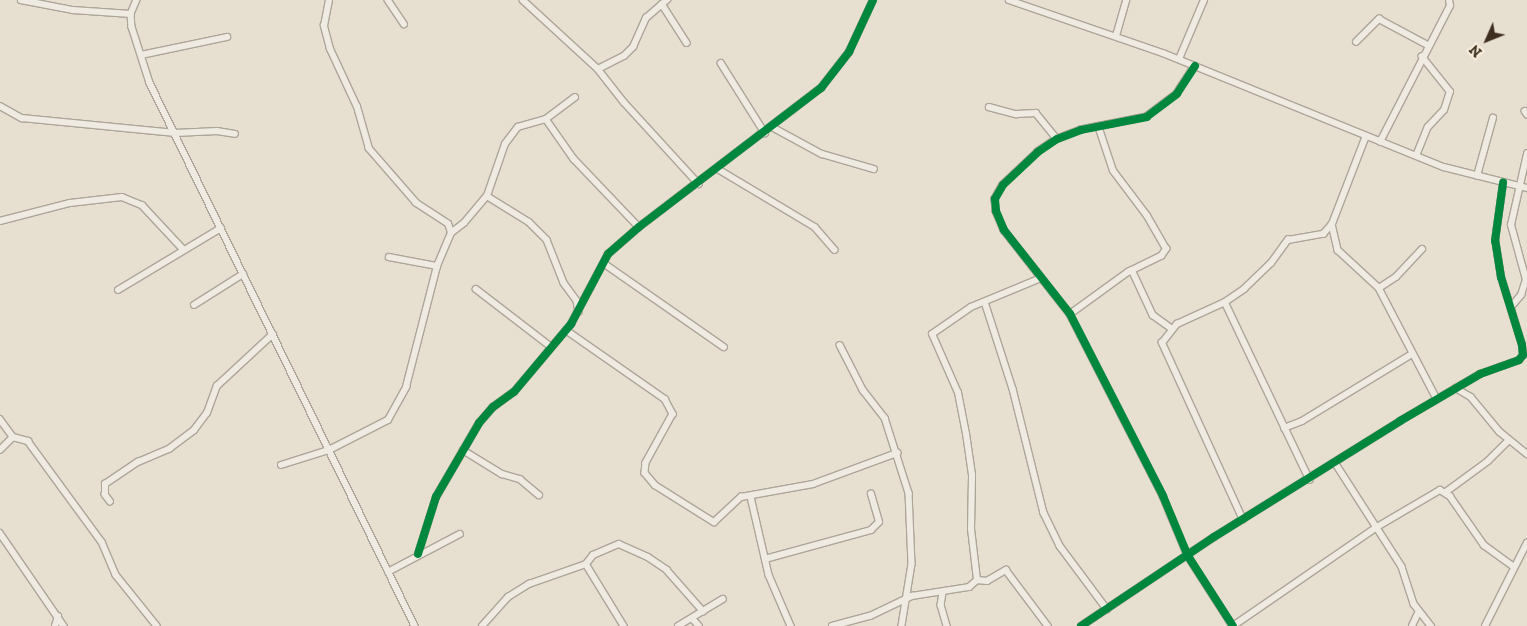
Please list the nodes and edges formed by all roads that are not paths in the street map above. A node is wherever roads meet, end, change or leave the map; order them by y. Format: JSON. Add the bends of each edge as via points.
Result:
{"nodes":[{"id":1,"x":21,"y":0,"type":"edge"},
{"id":2,"x":137,"y":0,"type":"edge"},
{"id":3,"x":329,"y":0,"type":"edge"},
{"id":4,"x":388,"y":0,"type":"edge"},
{"id":5,"x":523,"y":0,"type":"edge"},
{"id":6,"x":873,"y":0,"type":"edge"},
{"id":7,"x":1009,"y":0,"type":"edge"},
{"id":8,"x":1126,"y":0,"type":"edge"},
{"id":9,"x":1204,"y":0,"type":"edge"},
{"id":10,"x":1449,"y":0,"type":"edge"},
{"id":11,"x":29,"y":1,"type":"edge"},
{"id":12,"x":665,"y":2,"type":"edge"},
{"id":13,"x":1021,"y":2,"type":"edge"},
{"id":14,"x":131,"y":14,"type":"junction"},
{"id":15,"x":404,"y":24,"type":"dead end"},
{"id":16,"x":1116,"y":36,"type":"junction"},
{"id":17,"x":227,"y":37,"type":"dead end"},
{"id":18,"x":1356,"y":42,"type":"dead end"},
{"id":19,"x":687,"y":43,"type":"dead end"},
{"id":20,"x":1428,"y":45,"type":"junction"},
{"id":21,"x":141,"y":55,"type":"junction"},
{"id":22,"x":1422,"y":57,"type":"junction"},
{"id":23,"x":1179,"y":59,"type":"junction"},
{"id":24,"x":721,"y":63,"type":"dead end"},
{"id":25,"x":1195,"y":66,"type":"junction"},
{"id":26,"x":598,"y":70,"type":"junction"},
{"id":27,"x":574,"y":97,"type":"dead end"},
{"id":28,"x":0,"y":106,"type":"edge"},
{"id":29,"x":989,"y":107,"type":"dead end"},
{"id":30,"x":1493,"y":118,"type":"dead end"},
{"id":31,"x":546,"y":119,"type":"junction"},
{"id":32,"x":1098,"y":126,"type":"junction"},
{"id":33,"x":772,"y":127,"type":"junction"},
{"id":34,"x":175,"y":133,"type":"junction"},
{"id":35,"x":764,"y":133,"type":"junction"},
{"id":36,"x":235,"y":134,"type":"dead end"},
{"id":37,"x":1366,"y":136,"type":"junction"},
{"id":38,"x":1057,"y":139,"type":"junction"},
{"id":39,"x":1380,"y":142,"type":"junction"},
{"id":40,"x":1527,"y":154,"type":"edge"},
{"id":41,"x":1416,"y":156,"type":"junction"},
{"id":42,"x":718,"y":169,"type":"junction"},
{"id":43,"x":874,"y":169,"type":"dead end"},
{"id":44,"x":1477,"y":176,"type":"junction"},
{"id":45,"x":1503,"y":183,"type":"junction"},
{"id":46,"x":699,"y":184,"type":"junction"},
{"id":47,"x":1519,"y":186,"type":"junction"},
{"id":48,"x":1527,"y":188,"type":"edge"},
{"id":49,"x":487,"y":196,"type":"junction"},
{"id":50,"x":0,"y":221,"type":"edge"},
{"id":51,"x":1332,"y":224,"type":"junction"},
{"id":52,"x":639,"y":227,"type":"junction"},
{"id":53,"x":221,"y":228,"type":"junction"},
{"id":54,"x":451,"y":232,"type":"junction"},
{"id":55,"x":1323,"y":234,"type":"junction"},
{"id":56,"x":1334,"y":240,"type":"junction"},
{"id":57,"x":183,"y":249,"type":"junction"},
{"id":58,"x":1422,"y":249,"type":"dead end"},
{"id":59,"x":835,"y":250,"type":"dead end"},
{"id":60,"x":389,"y":257,"type":"dead end"},
{"id":61,"x":605,"y":264,"type":"junction"},
{"id":62,"x":437,"y":266,"type":"junction"},
{"id":63,"x":1132,"y":270,"type":"junction"},
{"id":64,"x":243,"y":274,"type":"junction"},
{"id":65,"x":1041,"y":278,"type":"junction"},
{"id":66,"x":1526,"y":280,"type":"edge"},
{"id":67,"x":1379,"y":288,"type":"junction"},
{"id":68,"x":476,"y":289,"type":"dead end"},
{"id":69,"x":118,"y":290,"type":"dead end"},
{"id":70,"x":1527,"y":292,"type":"edge"},
{"id":71,"x":1520,"y":294,"type":"junction"},
{"id":72,"x":985,"y":302,"type":"junction"},
{"id":73,"x":1225,"y":302,"type":"junction"},
{"id":74,"x":194,"y":304,"type":"dead end"},
{"id":75,"x":1511,"y":307,"type":"junction"},
{"id":76,"x":579,"y":312,"type":"junction"},
{"id":77,"x":1070,"y":314,"type":"junction"},
{"id":78,"x":1171,"y":328,"type":"junction"},
{"id":79,"x":566,"y":330,"type":"junction"},
{"id":80,"x":272,"y":334,"type":"junction"},
{"id":81,"x":840,"y":345,"type":"dead end"},
{"id":82,"x":550,"y":346,"type":"junction"},
{"id":83,"x":724,"y":347,"type":"dead end"},
{"id":84,"x":1412,"y":354,"type":"junction"},
{"id":85,"x":1468,"y":381,"type":"junction"},
{"id":86,"x":1456,"y":388,"type":"junction"},
{"id":87,"x":1471,"y":397,"type":"junction"},
{"id":88,"x":1437,"y":399,"type":"junction"},
{"id":89,"x":0,"y":419,"type":"edge"},
{"id":90,"x":1284,"y":428,"type":"junction"},
{"id":91,"x":13,"y":437,"type":"junction"},
{"id":92,"x":1508,"y":441,"type":"junction"},
{"id":93,"x":0,"y":450,"type":"edge"},
{"id":94,"x":329,"y":450,"type":"junction"},
{"id":95,"x":463,"y":450,"type":"junction"},
{"id":96,"x":897,"y":453,"type":"junction"},
{"id":97,"x":1527,"y":454,"type":"edge"},
{"id":98,"x":1336,"y":464,"type":"junction"},
{"id":99,"x":281,"y":465,"type":"dead end"},
{"id":100,"x":1310,"y":480,"type":"junction"},
{"id":101,"x":1446,"y":492,"type":"junction"},
{"id":102,"x":871,"y":494,"type":"dead end"},
{"id":103,"x":539,"y":495,"type":"dead end"},
{"id":104,"x":751,"y":497,"type":"junction"},
{"id":105,"x":110,"y":502,"type":"dead end"},
{"id":106,"x":1243,"y":520,"type":"junction"},
{"id":107,"x":1377,"y":527,"type":"junction"},
{"id":108,"x":0,"y":533,"type":"edge"},
{"id":109,"x":460,"y":534,"type":"dead end"},
{"id":110,"x":1527,"y":543,"type":"edge"},
{"id":111,"x":418,"y":554,"type":"junction"},
{"id":112,"x":1188,"y":556,"type":"junction"},
{"id":113,"x":765,"y":559,"type":"junction"},
{"id":114,"x":586,"y":564,"type":"junction"},
{"id":115,"x":1513,"y":566,"type":"junction"},
{"id":116,"x":388,"y":572,"type":"junction"},
{"id":117,"x":977,"y":580,"type":"junction"},
{"id":118,"x":943,"y":593,"type":"junction"},
{"id":119,"x":724,"y":599,"type":"dead end"},
{"id":120,"x":906,"y":599,"type":"junction"},
{"id":121,"x":1107,"y":609,"type":"junction"},
{"id":122,"x":704,"y":611,"type":"junction"},
{"id":123,"x":1418,"y":613,"type":"junction"},
{"id":124,"x":58,"y":616,"type":"junction"},
{"id":125,"x":693,"y":619,"type":"junction"},
{"id":126,"x":55,"y":626,"type":"edge"},
{"id":127,"x":64,"y":626,"type":"edge"},
{"id":128,"x":157,"y":626,"type":"edge"},
{"id":129,"x":415,"y":626,"type":"edge"},
{"id":130,"x":482,"y":626,"type":"edge"},
{"id":131,"x":624,"y":626,"type":"edge"},
{"id":132,"x":678,"y":626,"type":"edge"},
{"id":133,"x":699,"y":626,"type":"edge"},
{"id":134,"x":791,"y":626,"type":"edge"},
{"id":135,"x":832,"y":626,"type":"edge"},
{"id":136,"x":902,"y":626,"type":"edge"},
{"id":137,"x":947,"y":626,"type":"edge"},
{"id":138,"x":1048,"y":626,"type":"edge"},
{"id":139,"x":1081,"y":626,"type":"edge"},
{"id":140,"x":1233,"y":626,"type":"edge"},
{"id":141,"x":1412,"y":626,"type":"edge"},
{"id":142,"x":1431,"y":626,"type":"edge"},
{"id":143,"x":1485,"y":626,"type":"edge"}],
"edges":[{"from":1,"to":11,"type":"street"},
{"from":2,"to":14,"type":"street"},
{"from":3,"to":54,"type":"street","via":[[324,26],[330,49],[357,107],[369,149],[416,204],[448,224]]},
{"from":4,"to":15,"type":"street"},
{"from":5,"to":26,"type":"street"},
{"from":6,"to":33,"type":"street","via":[[849,52],[829,80]]},
{"from":7,"to":13,"type":"street"},
{"from":8,"to":16,"type":"street"},
{"from":9,"to":23,"type":"street"},
{"from":10,"to":20,"type":"street","via":[[1450,6]]},
{"from":11,"to":14,"type":"street"},
{"from":12,"to":19,"type":"street"},
{"from":12,"to":26,"type":"street","via":[[646,18],[633,47],[624,56]]},
{"from":13,"to":16,"type":"street"},
{"from":14,"to":21,"type":"street"},
{"from":16,"to":23,"type":"street"},
{"from":17,"to":21,"type":"street"},
{"from":18,"to":20,"type":"street","via":[[1379,19]]},
{"from":20,"to":22,"type":"street"},
{"from":21,"to":34,"type":"street","via":[[150,83]]},
{"from":22,"to":39,"type":"street"},
{"from":22,"to":41,"type":"street","via":[[1450,92],[1444,110],[1428,127]]},
{"from":23,"to":25,"type":"street"},
{"from":24,"to":35,"type":"street"},
{"from":25,"to":32,"type":"street","via":[[1178,94],[1159,110],[1130,122]]},
{"from":25,"to":37,"type":"street"},
{"from":26,"to":46,"type":"street"},
{"from":27,"to":31,"type":"street"},
{"from":28,"to":34,"type":"street","via":[[22,118]]},
{"from":29,"to":38,"type":"street","via":[[1016,114],[1036,113]]},
{"from":30,"to":44,"type":"street"},
{"from":31,"to":49,"type":"street","via":[[525,123],[511,135]]},
{"from":31,"to":52,"type":"street","via":[[574,159]]},
{"from":32,"to":38,"type":"street"},
{"from":32,"to":63,"type":"street","via":[[1113,171],[1165,245],[1162,256]]},
{"from":33,"to":35,"type":"street"},
{"from":33,"to":43,"type":"street","via":[[822,154]]},
{"from":34,"to":36,"type":"street","via":[[217,131]]},
{"from":34,"to":53,"type":"street"},
{"from":35,"to":42,"type":"street"},
{"from":37,"to":39,"type":"street"},
{"from":37,"to":51,"type":"street"},
{"from":38,"to":65,"type":"street","via":[[1014,173],[995,199],[996,212],[1004,230]]},
{"from":39,"to":41,"type":"street"},
{"from":40,"to":47,"type":"street"},
{"from":41,"to":44,"type":"street"},
{"from":42,"to":46,"type":"street"},
{"from":42,"to":59,"type":"street","via":[[815,227]]},
{"from":44,"to":45,"type":"street"},
{"from":45,"to":47,"type":"street"},
{"from":45,"to":75,"type":"street","via":[[1495,242]]},
{"from":46,"to":52,"type":"street"},
{"from":47,"to":48,"type":"street"},
{"from":47,"to":66,"type":"street","via":[[1511,225]]},
{"from":49,"to":54,"type":"street","via":[[464,223]]},
{"from":49,"to":76,"type":"street","via":[[543,235],[555,256],[564,283],[577,301]]},
{"from":50,"to":57,"type":"street","via":[[70,203],[122,198],[142,205]]},
{"from":51,"to":55,"type":"street"},
{"from":51,"to":56,"type":"street"},
{"from":52,"to":61,"type":"street","via":[[614,248]]},
{"from":53,"to":57,"type":"street"},
{"from":53,"to":64,"type":"street"},
{"from":54,"to":62,"type":"street"},
{"from":55,"to":56,"type":"street"},
{"from":55,"to":73,"type":"street","via":[[1288,240],[1259,276]]},
{"from":56,"to":67,"type":"street","via":[[1343,258]]},
{"from":57,"to":69,"type":"street"},
{"from":58,"to":67,"type":"street","via":[[1396,277]]},
{"from":60,"to":62,"type":"street"},
{"from":61,"to":76,"type":"street"},
{"from":61,"to":83,"type":"street"},
{"from":62,"to":94,"type":"street","via":[[406,387],[396,408],[388,420],[376,428]]},
{"from":63,"to":77,"type":"street"},
{"from":63,"to":78,"type":"street","via":[[1153,315]]},
{"from":64,"to":74,"type":"street"},
{"from":64,"to":80,"type":"street"},
{"from":65,"to":72,"type":"street"},
{"from":65,"to":77,"type":"street"},
{"from":66,"to":71,"type":"street"},
{"from":67,"to":84,"type":"street"},
{"from":68,"to":82,"type":"street"},
{"from":70,"to":71,"type":"street"},
{"from":71,"to":75,"type":"street"},
{"from":72,"to":117,"type":"street","via":[[970,307],[932,334],[958,393],[966,434],[972,475],[971,529]]},
{"from":72,"to":121,"type":"street","via":[[1012,389],[1044,513],[1060,546]]},
{"from":73,"to":78,"type":"street"},
{"from":73,"to":90,"type":"street"},
{"from":75,"to":85,"type":"street","via":[[1523,355],[1519,360]]},
{"from":76,"to":79,"type":"street"},
{"from":77,"to":112,"type":"street","via":[[1163,496]]},
{"from":78,"to":106,"type":"street","via":[[1164,338],[1163,348]]},
{"from":79,"to":82,"type":"street"},
{"from":79,"to":104,"type":"street","via":[[634,376],[672,408],[670,423],[646,463],[647,479],[714,522],[722,518],[738,498]]},
{"from":80,"to":94,"type":"street"},
{"from":80,"to":105,"type":"street","via":[[217,386],[207,413],[194,430],[169,449],[138,462],[105,484],[105,495]]},
{"from":81,"to":96,"type":"street","via":[[864,390],[885,418]]},
{"from":82,"to":95,"type":"street","via":[[514,392],[493,407]]},
{"from":84,"to":88,"type":"street"},
{"from":84,"to":90,"type":"street","via":[[1302,421]]},
{"from":85,"to":86,"type":"street"},
{"from":85,"to":87,"type":"street"},
{"from":86,"to":87,"type":"street"},
{"from":86,"to":88,"type":"street"},
{"from":87,"to":92,"type":"street"},
{"from":88,"to":98,"type":"street"},
{"from":89,"to":91,"type":"street"},
{"from":90,"to":100,"type":"street"},
{"from":91,"to":93,"type":"street"},
{"from":91,"to":128,"type":"street","via":[[28,441],[102,542],[116,575]]},
{"from":92,"to":97,"type":"street"},
{"from":92,"to":101,"type":"street","via":[[1488,461]]},
{"from":94,"to":99,"type":"street"},
{"from":94,"to":116,"type":"street"},
{"from":95,"to":103,"type":"street","via":[[502,474],[520,479]]},
{"from":95,"to":111,"type":"street","via":[[436,497]]},
{"from":96,"to":104,"type":"street","via":[[813,484]]},
{"from":96,"to":120,"type":"street","via":[[912,514],[912,564]]},
{"from":98,"to":100,"type":"street"},
{"from":98,"to":107,"type":"street"},
{"from":100,"to":106,"type":"street"},
{"from":101,"to":107,"type":"street","via":[[1428,495]]},
{"from":101,"to":115,"type":"street","via":[[1484,545]]},
{"from":102,"to":113,"type":"street","via":[[878,522],[871,530]]},
{"from":104,"to":113,"type":"street"},
{"from":106,"to":112,"type":"street"},
{"from":107,"to":123,"type":"street","via":[[1405,572]]},
{"from":107,"to":140,"type":"street"},
{"from":108,"to":124,"type":"street"},
{"from":109,"to":111,"type":"street"},
{"from":110,"to":115,"type":"street"},
{"from":111,"to":116,"type":"street"},
{"from":112,"to":121,"type":"street"},
{"from":112,"to":140,"type":"street"},
{"from":113,"to":134,"type":"street"},
{"from":114,"to":122,"type":"street","via":[[593,555],[613,545],[633,550],[667,570]]},
{"from":114,"to":130,"type":"street","via":[[529,584],[508,597]]},
{"from":114,"to":131,"type":"street"},
{"from":115,"to":143,"type":"street"},
{"from":116,"to":129,"type":"street"},
{"from":117,"to":118,"type":"street","via":[[969,587]]},
{"from":117,"to":138,"type":"street","via":[[986,581],[1006,570]]},
{"from":118,"to":120,"type":"street"},
{"from":118,"to":137,"type":"street","via":[[941,604]]},
{"from":119,"to":122,"type":"street"},
{"from":120,"to":135,"type":"street","via":[[870,616]]},
{"from":120,"to":136,"type":"street"},
{"from":121,"to":139,"type":"street"},
{"from":122,"to":125,"type":"street"},
{"from":123,"to":141,"type":"street"},
{"from":123,"to":142,"type":"street"},
{"from":124,"to":126,"type":"street"},
{"from":124,"to":127,"type":"street"},
{"from":125,"to":132,"type":"street"},
{"from":125,"to":133,"type":"street"}]}
